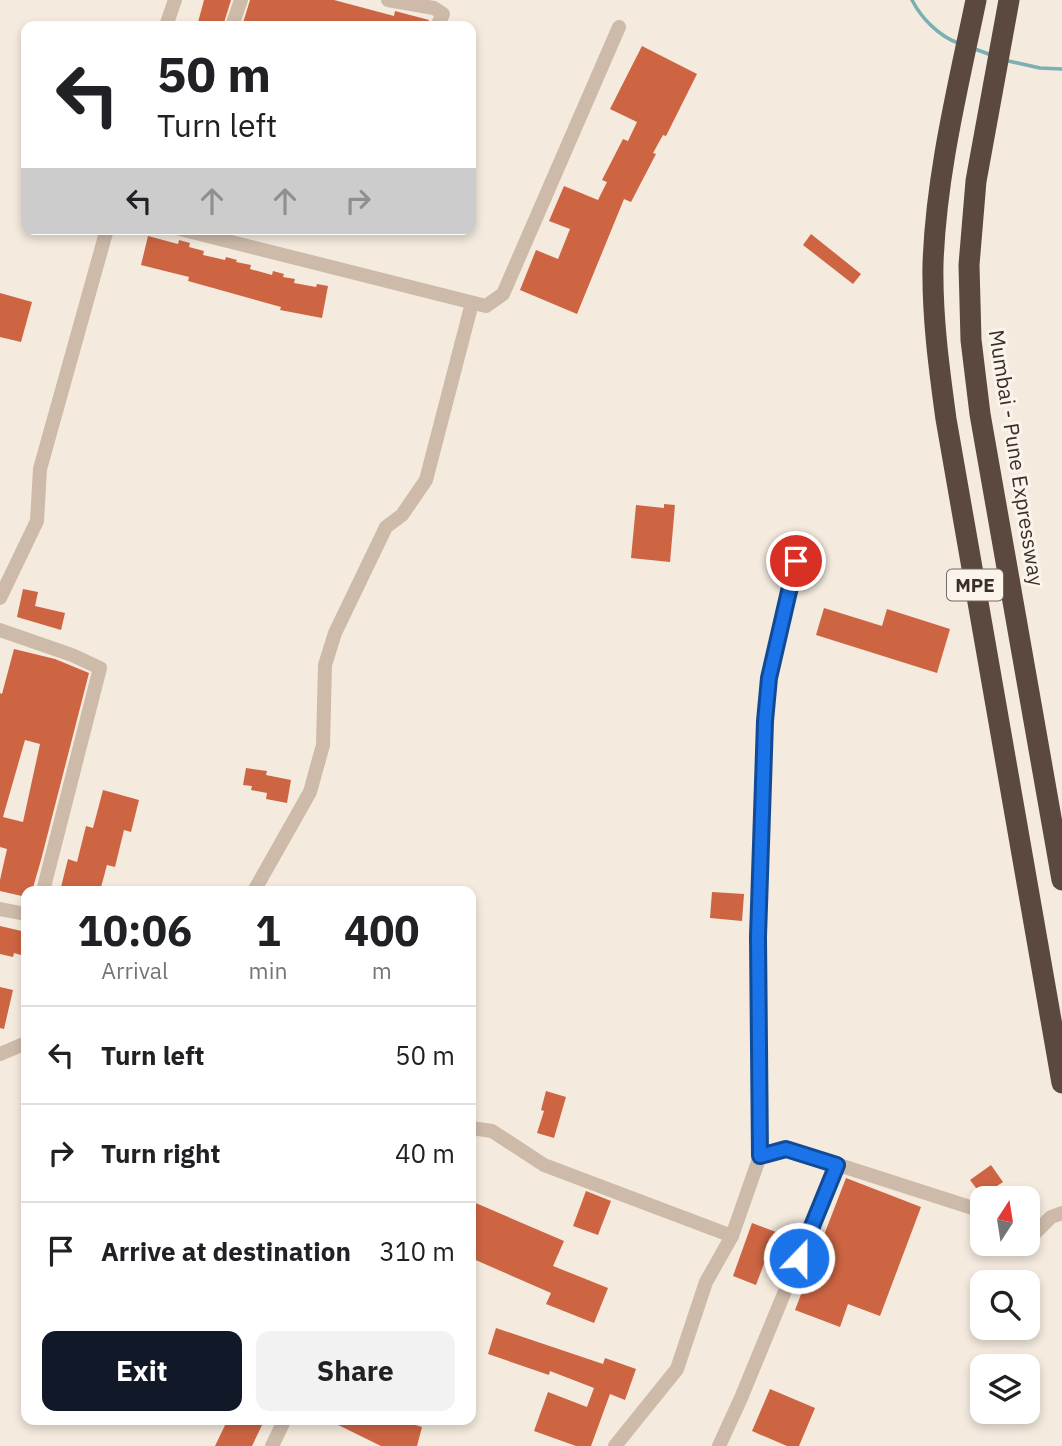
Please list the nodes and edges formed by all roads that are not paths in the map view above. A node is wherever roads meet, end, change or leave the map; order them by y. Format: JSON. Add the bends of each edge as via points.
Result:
{"nodes":[{"id":1,"x":175,"y":0,"type":"edge"},
{"id":2,"x":241,"y":0,"type":"edge"},
{"id":3,"x":388,"y":0,"type":"edge"},
{"id":4,"x":1009,"y":0,"type":"edge"},
{"id":5,"x":975,"y":2,"type":"edge"},
{"id":6,"x":168,"y":21,"type":"edge"},
{"id":7,"x":234,"y":21,"type":"edge"},
{"id":8,"x":440,"y":21,"type":"edge"},
{"id":9,"x":619,"y":27,"type":"dead end"},
{"id":10,"x":105,"y":235,"type":"edge"},
{"id":11,"x":204,"y":235,"type":"edge"},
{"id":12,"x":472,"y":303,"type":"junction"},
{"id":13,"x":796,"y":561,"type":"dead end"},
{"id":14,"x":0,"y":598,"type":"edge"},
{"id":15,"x":0,"y":630,"type":"edge"},
{"id":16,"x":1062,"y":880,"type":"edge"},
{"id":17,"x":44,"y":886,"type":"edge"},
{"id":18,"x":257,"y":886,"type":"edge"},
{"id":19,"x":0,"y":909,"type":"edge"},
{"id":20,"x":21,"y":913,"type":"edge"},
{"id":21,"x":21,"y":1045,"type":"edge"},
{"id":22,"x":0,"y":1054,"type":"edge"},
{"id":23,"x":1062,"y":1083,"type":"edge"},
{"id":24,"x":476,"y":1129,"type":"edge"},
{"id":25,"x":760,"y":1156,"type":"junction"},
{"id":26,"x":837,"y":1165,"type":"junction"},
{"id":27,"x":970,"y":1207,"type":"edge"},
{"id":28,"x":1062,"y":1213,"type":"edge"},
{"id":29,"x":1040,"y":1228,"type":"edge"},
{"id":30,"x":732,"y":1236,"type":"junction"},
{"id":31,"x":282,"y":1425,"type":"edge"},
{"id":32,"x":272,"y":1446,"type":"edge"},
{"id":33,"x":615,"y":1446,"type":"edge"},
{"id":34,"x":719,"y":1446,"type":"edge"}],
"edges":[{"from":1,"to":6,"type":"street"},
{"from":2,"to":7,"type":"street"},
{"from":3,"to":8,"type":"street","via":[[434,8],[443,14]]},
{"from":4,"to":16,"type":"highway","name":"Mumbai - Pune Expressway","number":"MPE","via":[[976,181],[969,265],[971,340]]},
{"from":5,"to":23,"type":"highway","number":"MPE","via":[[940,188],[933,264],[936,342]]},
{"from":9,"to":12,"type":"street","via":[[503,294],[486,306]]},
{"from":10,"to":14,"type":"street","via":[[40,469],[37,521]]},
{"from":11,"to":12,"type":"street"},
{"from":12,"to":18,"type":"street","via":[[425,480],[402,515],[386,527],[335,633],[325,665],[323,745],[310,792]]},
{"from":13,"to":25,"type":"street","via":[[769,678],[765,721],[758,937]]},
{"from":15,"to":17,"type":"street","via":[[100,668]]},
{"from":19,"to":20,"type":"street"},
{"from":21,"to":22,"type":"street"},
{"from":24,"to":30,"type":"street","via":[[492,1131],[544,1165]]},
{"from":25,"to":26,"type":"street","via":[[786,1149]]},
{"from":25,"to":30,"type":"street"},
{"from":26,"to":27,"type":"street"},
{"from":26,"to":34,"type":"street"},
{"from":28,"to":29,"type":"street"},
{"from":30,"to":33,"type":"street","via":[[706,1282],[677,1369]]},
{"from":31,"to":32,"type":"street"}]}
